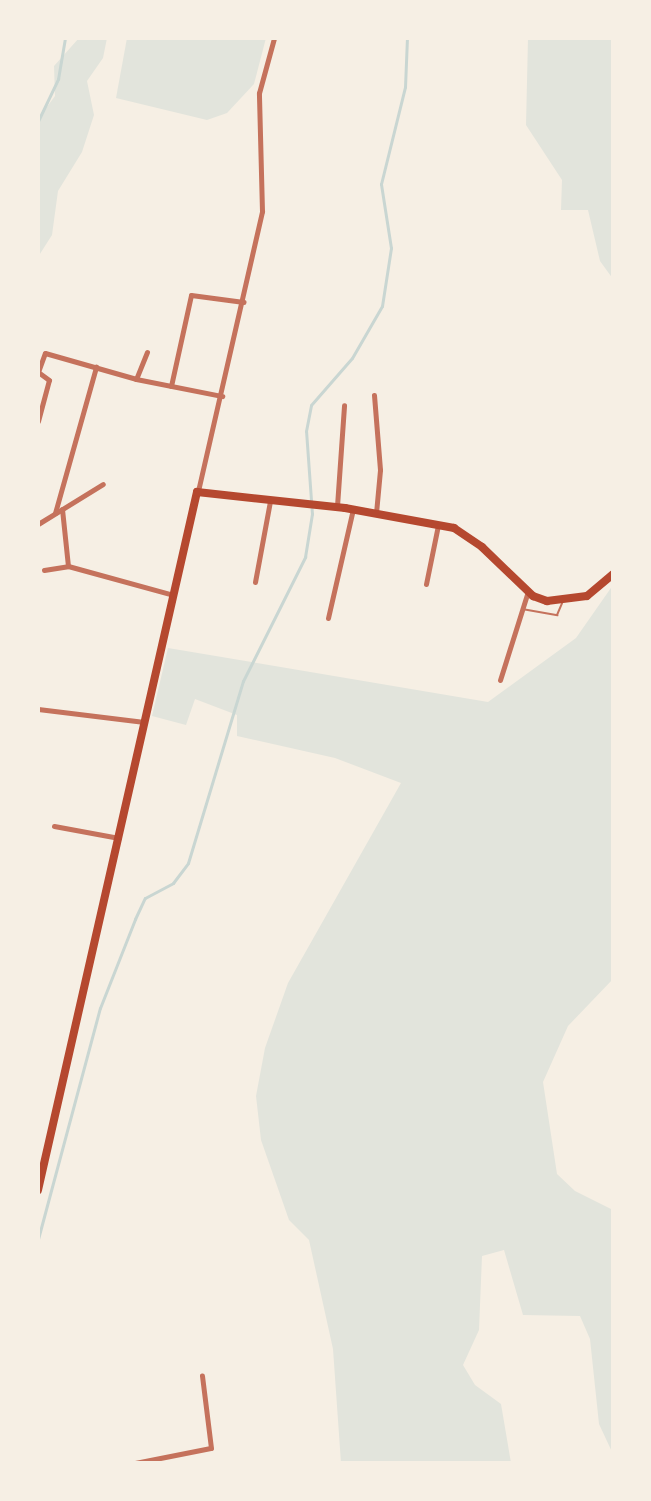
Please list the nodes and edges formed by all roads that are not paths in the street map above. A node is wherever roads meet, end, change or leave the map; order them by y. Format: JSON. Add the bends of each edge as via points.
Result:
{"nodes":[{"id":1,"x":274,"y":38,"type":"edge"},
{"id":2,"x":244,"y":302,"type":"junction"},
{"id":3,"x":147,"y":352,"type":"dead end"},
{"id":4,"x":96,"y":367,"type":"junction"},
{"id":5,"x":136,"y":379,"type":"junction"},
{"id":6,"x":171,"y":386,"type":"junction"},
{"id":7,"x":374,"y":395,"type":"dead end"},
{"id":8,"x":222,"y":396,"type":"junction"},
{"id":9,"x":344,"y":405,"type":"dead end"},
{"id":10,"x":38,"y":421,"type":"edge"},
{"id":11,"x":103,"y":484,"type":"dead end"},
{"id":12,"x":197,"y":492,"type":"junction"},
{"id":13,"x":270,"y":501,"type":"junction"},
{"id":14,"x":337,"y":507,"type":"junction"},
{"id":15,"x":62,"y":509,"type":"junction"},
{"id":16,"x":353,"y":509,"type":"junction"},
{"id":17,"x":55,"y":513,"type":"junction"},
{"id":18,"x":376,"y":514,"type":"junction"},
{"id":19,"x":38,"y":524,"type":"edge"},
{"id":20,"x":438,"y":525,"type":"junction"},
{"id":21,"x":68,"y":566,"type":"junction"},
{"id":22,"x":44,"y":570,"type":"dead end"},
{"id":23,"x":613,"y":574,"type":"edge"},
{"id":24,"x":255,"y":582,"type":"dead end"},
{"id":25,"x":426,"y":584,"type":"dead end"},
{"id":26,"x":528,"y":591,"type":"junction"},
{"id":27,"x":173,"y":595,"type":"junction"},
{"id":28,"x":562,"y":602,"type":"junction"},
{"id":29,"x":521,"y":609,"type":"junction"},
{"id":30,"x":328,"y":618,"type":"dead end"},
{"id":31,"x":500,"y":680,"type":"dead end"},
{"id":32,"x":38,"y":709,"type":"edge"},
{"id":33,"x":145,"y":722,"type":"junction"},
{"id":34,"x":54,"y":826,"type":"dead end"},
{"id":35,"x":120,"y":838,"type":"junction"},
{"id":36,"x":38,"y":1190,"type":"edge"},
{"id":37,"x":202,"y":1376,"type":"dead end"},
{"id":38,"x":135,"y":1463,"type":"edge"}],
"edges":[{"from":1,"to":2,"type":"street","via":[[259,93],[263,198]]},
{"from":2,"to":6,"type":"street","via":[[191,295]]},
{"from":2,"to":8,"type":"street"},
{"from":3,"to":5,"type":"street"},
{"from":4,"to":5,"type":"street"},
{"from":4,"to":10,"type":"street","via":[[45,353],[38,373],[49,380]]},
{"from":4,"to":17,"type":"street"},
{"from":5,"to":6,"type":"street"},
{"from":6,"to":8,"type":"street"},
{"from":7,"to":18,"type":"street","via":[[380,470]]},
{"from":8,"to":12,"type":"street"},
{"from":9,"to":14,"type":"street"},
{"from":11,"to":15,"type":"street"},
{"from":12,"to":13,"type":"main road"},
{"from":12,"to":27,"type":"main road"},
{"from":13,"to":14,"type":"main road"},
{"from":13,"to":24,"type":"street"},
{"from":14,"to":16,"type":"main road"},
{"from":15,"to":17,"type":"street"},
{"from":15,"to":21,"type":"street"},
{"from":16,"to":18,"type":"main road"},
{"from":16,"to":30,"type":"street"},
{"from":17,"to":19,"type":"street"},
{"from":18,"to":20,"type":"main road"},
{"from":20,"to":25,"type":"street"},
{"from":20,"to":26,"type":"main road","via":[[469,536]]},
{"from":21,"to":22,"type":"street"},
{"from":21,"to":27,"type":"street"},
{"from":23,"to":28,"type":"main road","via":[[587,596]]},
{"from":26,"to":28,"type":"main road"},
{"from":26,"to":29,"type":"street"},
{"from":27,"to":33,"type":"main road"},
{"from":28,"to":29,"type":"lane","via":[[557,615]]},
{"from":29,"to":31,"type":"street"},
{"from":32,"to":33,"type":"street"},
{"from":33,"to":35,"type":"main road"},
{"from":34,"to":35,"type":"street"},
{"from":35,"to":36,"type":"main road"},
{"from":37,"to":38,"type":"street","via":[[211,1448]]}]}
